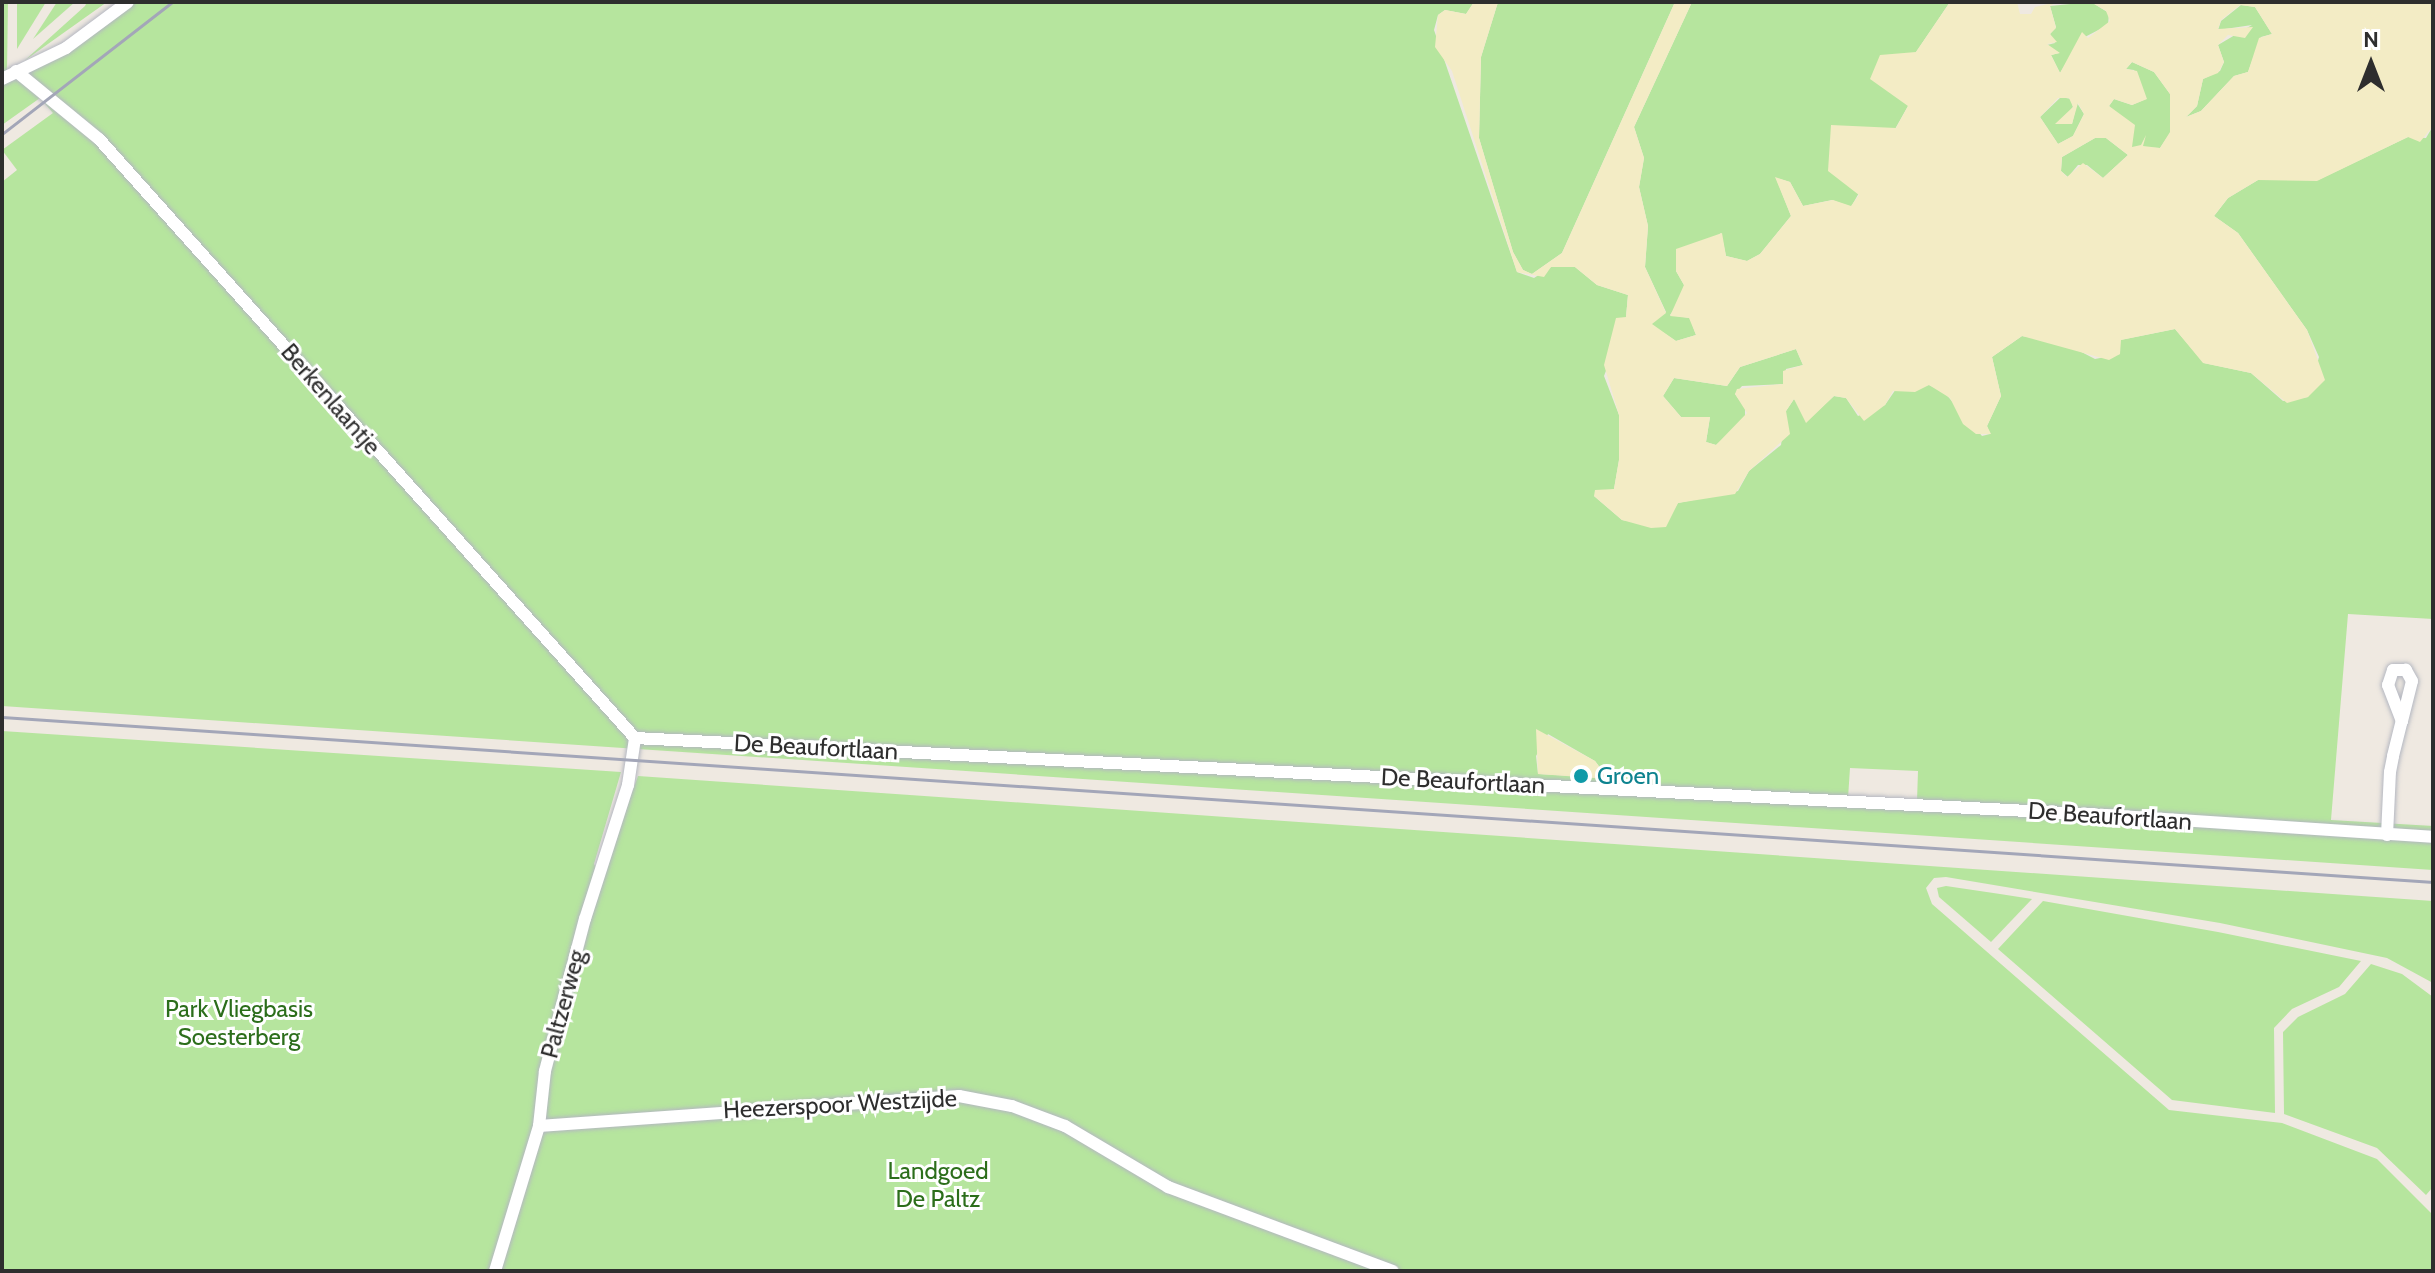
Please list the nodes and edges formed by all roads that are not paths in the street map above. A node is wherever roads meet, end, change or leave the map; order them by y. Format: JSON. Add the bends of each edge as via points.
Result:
{"nodes":[{"id":1,"x":128,"y":2,"type":"edge"},
{"id":2,"x":16,"y":71,"type":"junction"},
{"id":3,"x":2,"y":79,"type":"edge"},
{"id":4,"x":2402,"y":721,"type":"dead end"},
{"id":5,"x":635,"y":738,"type":"junction"},
{"id":6,"x":2387,"y":835,"type":"junction"},
{"id":7,"x":2433,"y":837,"type":"edge"},
{"id":8,"x":539,"y":1126,"type":"junction"},
{"id":9,"x":495,"y":1271,"type":"edge"},
{"id":10,"x":1393,"y":1271,"type":"edge"}],
"edges":[{"from":1,"to":2,"type":"street","via":[[66,48]]},
{"from":2,"to":3,"type":"street"},
{"from":2,"to":5,"type":"street","name":"Berkenlaantje","via":[[99,139]]},
{"from":4,"to":6,"type":"street","via":[[2388,789]]},
{"from":5,"to":6,"type":"street","name":"De Beaufortlaan","via":[[2087,814]]},
{"from":5,"to":8,"type":"street","name":"Paltzerweg","via":[[628,785],[545,1071]]},
{"from":6,"to":7,"type":"street","name":"De Beaufortlaan"},
{"from":8,"to":9,"type":"street","name":"Paltzerweg"},
{"from":8,"to":10,"type":"street","name":"Heezerspoor Westzijde","via":[[959,1096],[1012,1106],[1065,1126],[1168,1187]]}]}
